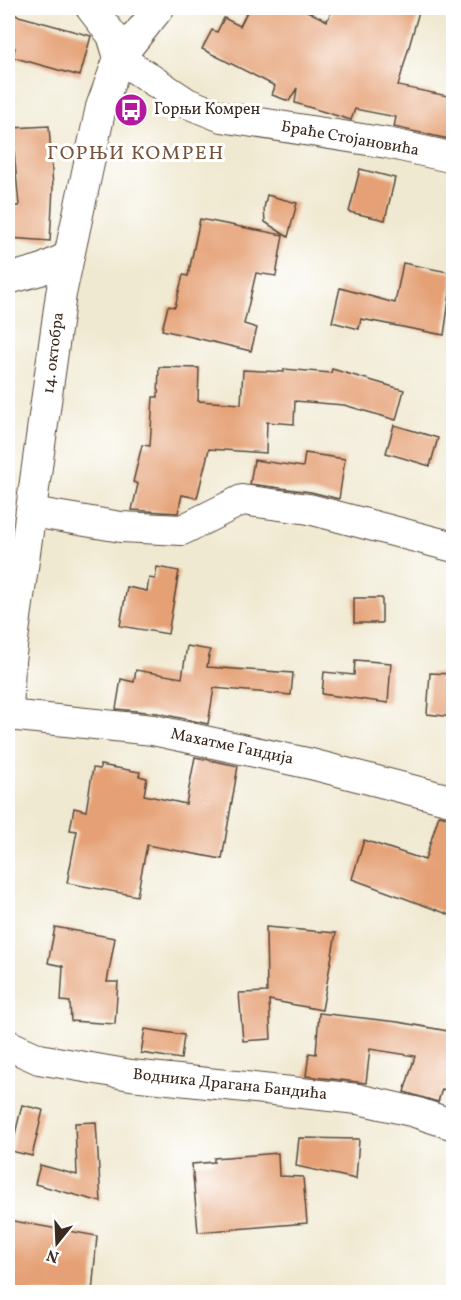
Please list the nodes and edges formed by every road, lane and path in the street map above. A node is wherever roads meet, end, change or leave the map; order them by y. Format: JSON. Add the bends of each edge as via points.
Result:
{"nodes":[{"id":1,"x":91,"y":8,"type":"edge"},
{"id":2,"x":159,"y":8,"type":"edge"},
{"id":3,"x":119,"y":58,"type":"junction"},
{"id":4,"x":453,"y":158,"type":"edge"},
{"id":5,"x":68,"y":256,"type":"junction"},
{"id":6,"x":8,"y":279,"type":"edge"},
{"id":7,"x":32,"y":512,"type":"junction"},
{"id":8,"x":453,"y":547,"type":"edge"},
{"id":9,"x":8,"y":716,"type":"edge"},
{"id":10,"x":453,"y":801,"type":"edge"},
{"id":11,"x":8,"y":1045,"type":"edge"},
{"id":12,"x":453,"y":1125,"type":"edge"}],
"edges":[{"from":1,"to":3,"type":"street","via":[[112,34]]},
{"from":2,"to":3,"type":"street","name":"14. октобра"},
{"from":3,"to":4,"type":"street","name":"Браће Стојановића","via":[[188,103],[222,117],[387,143]]},
{"from":3,"to":5,"type":"street","name":"14. октобра","via":[[101,106]]},
{"from":5,"to":6,"type":"street","via":[[40,270]]},
{"from":5,"to":7,"type":"street","name":"14. октобра"},
{"from":7,"to":8,"type":"street","via":[[121,527],[182,530],[242,500],[309,509]]},
{"from":7,"to":9,"type":"street","name":"14. октобра","via":[[10,661]]},
{"from":9,"to":10,"type":"street","name":"Махатме Гандија","via":[[153,730],[311,764]]},
{"from":11,"to":12,"type":"street","name":"Водника Драгана Бандића","via":[[39,1059],[131,1075],[358,1099]]}]}
